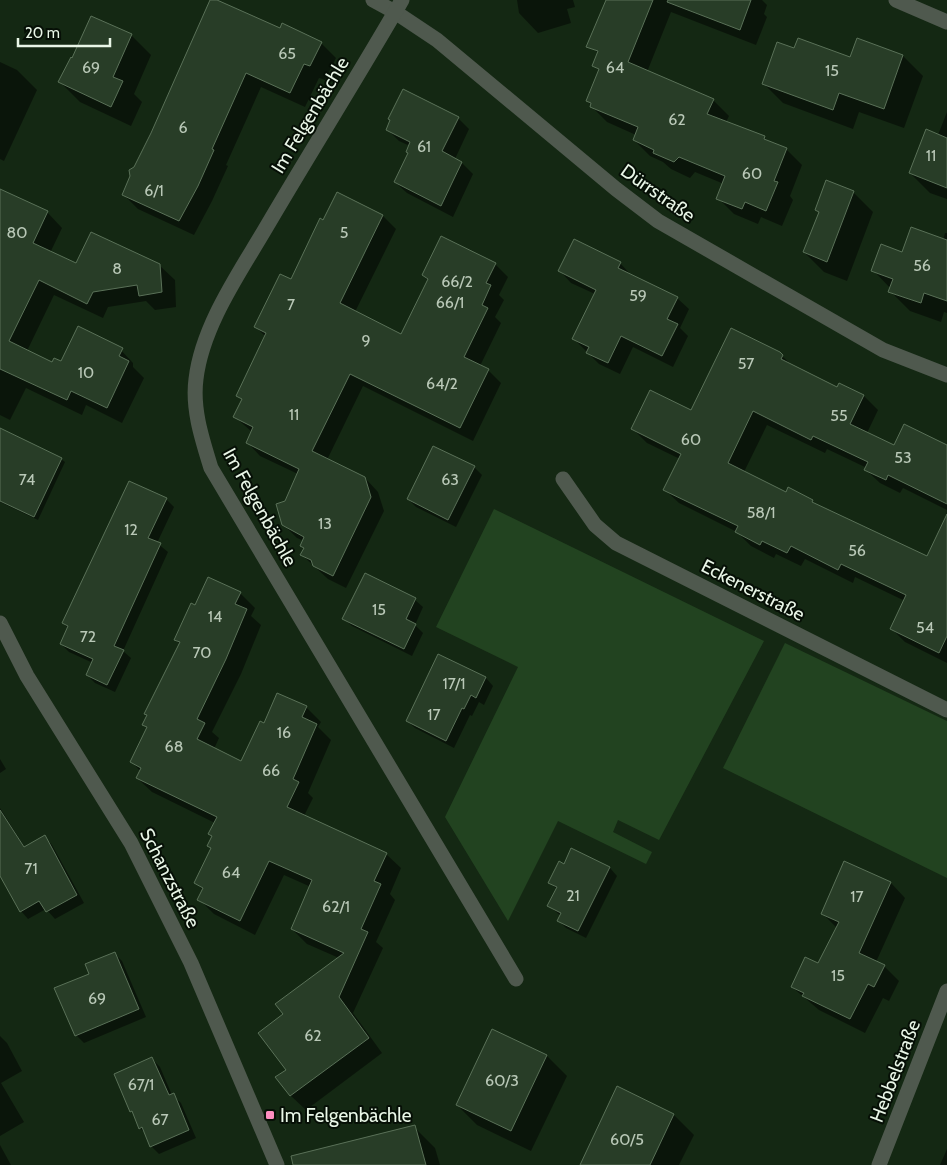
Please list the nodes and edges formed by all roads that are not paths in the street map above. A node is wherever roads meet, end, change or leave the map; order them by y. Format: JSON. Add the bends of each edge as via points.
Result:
{"nodes":[{"id":1,"x":373,"y":0,"type":"edge"},
{"id":2,"x":896,"y":0,"type":"edge"},
{"id":3,"x":398,"y":6,"type":"edge"},
{"id":4,"x":947,"y":22,"type":"edge"},
{"id":5,"x":947,"y":375,"type":"edge"},
{"id":6,"x":563,"y":479,"type":"dead end"},
{"id":7,"x":0,"y":623,"type":"edge"},
{"id":8,"x":947,"y":710,"type":"edge"},
{"id":9,"x":516,"y":979,"type":"dead end"},
{"id":10,"x":947,"y":991,"type":"edge"},
{"id":11,"x":277,"y":1165,"type":"edge"},
{"id":12,"x":880,"y":1165,"type":"edge"}],
"edges":[{"from":1,"to":3,"type":"street","name":"Dürrstraße"},
{"from":2,"to":4,"type":"street"},
{"from":3,"to":5,"type":"street","name":"Dürrstraße","via":[[658,221],[883,350]]},
{"from":3,"to":9,"type":"street","name":"Im Felgenbächle","via":[[215,318],[196,379],[197,419],[211,468]]},
{"from":6,"to":8,"type":"street","name":"Eckenerstraße","via":[[594,526],[616,543]]},
{"from":7,"to":11,"type":"street","name":"Schanzstraße","via":[[27,676],[131,843],[191,963]]},
{"from":10,"to":12,"type":"street","name":"Hebbelstraße"}]}
